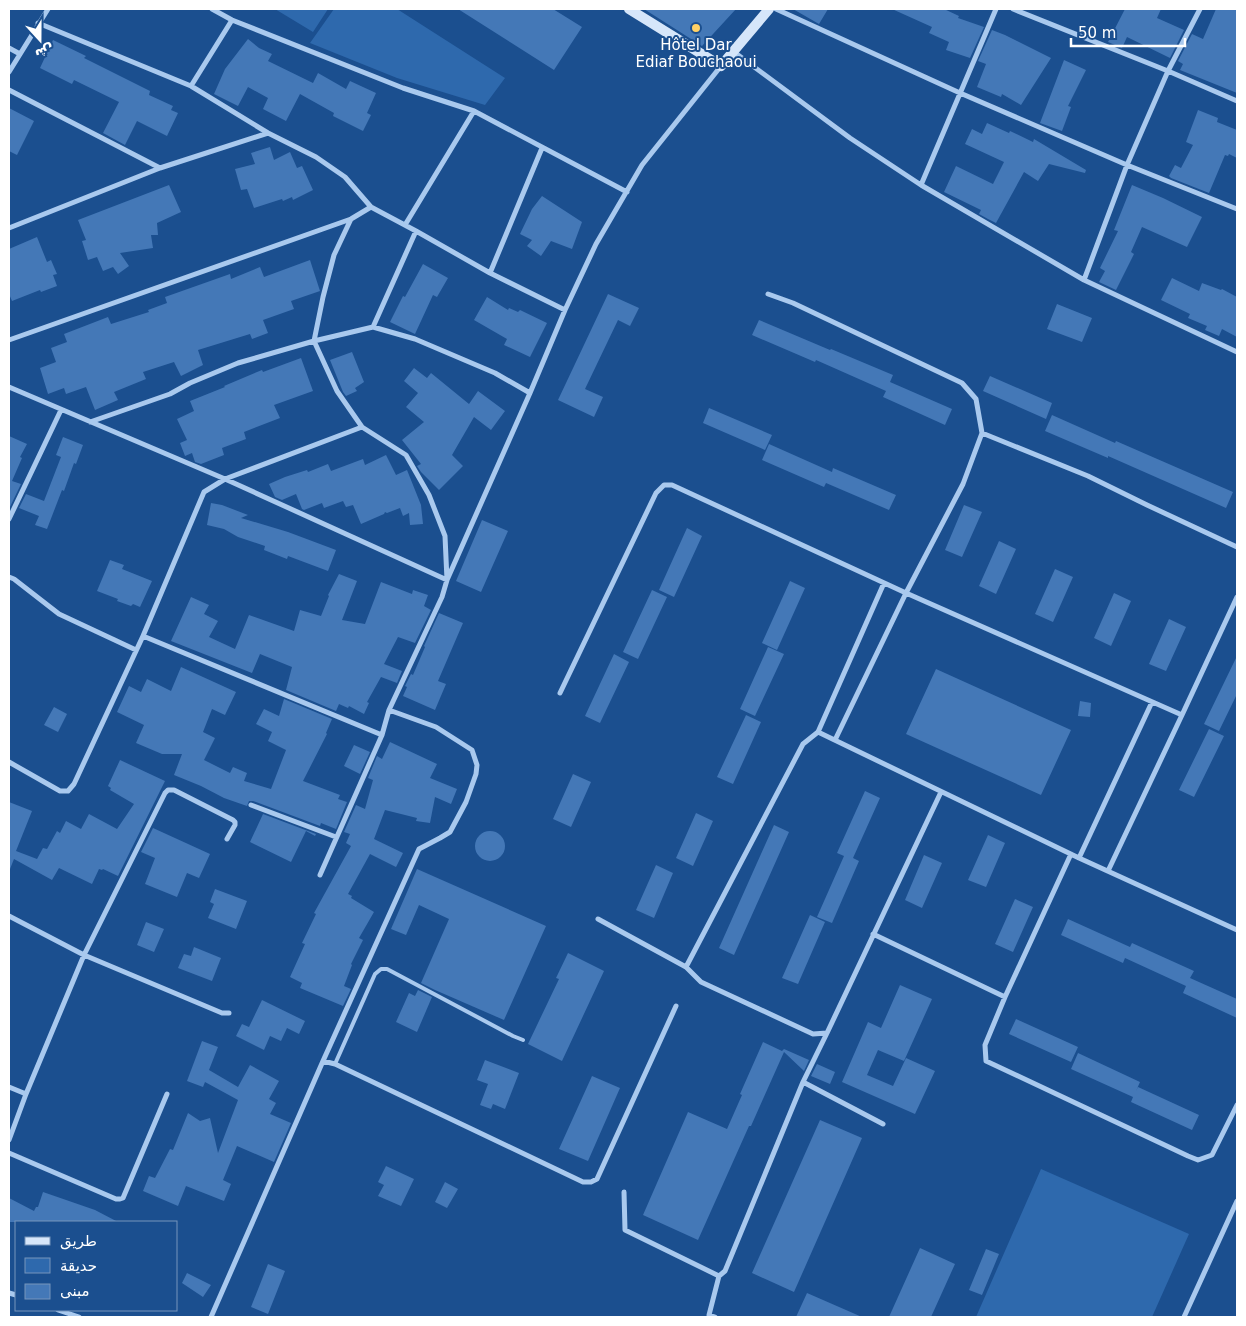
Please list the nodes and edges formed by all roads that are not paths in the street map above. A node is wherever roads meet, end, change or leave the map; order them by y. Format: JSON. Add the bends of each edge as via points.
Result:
{"nodes":[{"id":1,"x":48,"y":9,"type":"edge"},
{"id":2,"x":212,"y":9,"type":"edge"},
{"id":3,"x":629,"y":9,"type":"edge"},
{"id":4,"x":769,"y":9,"type":"edge"},
{"id":5,"x":776,"y":9,"type":"edge"},
{"id":6,"x":996,"y":9,"type":"edge"},
{"id":7,"x":1013,"y":9,"type":"edge"},
{"id":8,"x":1200,"y":9,"type":"edge"},
{"id":9,"x":232,"y":20,"type":"junction"},
{"id":10,"x":38,"y":23,"type":"junction"},
{"id":11,"x":9,"y":48,"type":"edge"},
{"id":12,"x":734,"y":52,"type":"junction"},
{"id":13,"x":20,"y":54,"type":"junction"},
{"id":14,"x":721,"y":66,"type":"junction"},
{"id":15,"x":1168,"y":71,"type":"junction"},
{"id":16,"x":9,"y":72,"type":"edge"},
{"id":17,"x":191,"y":86,"type":"junction"},
{"id":18,"x":9,"y":90,"type":"edge"},
{"id":19,"x":960,"y":92,"type":"junction"},
{"id":20,"x":1237,"y":101,"type":"edge"},
{"id":21,"x":474,"y":111,"type":"junction"},
{"id":22,"x":268,"y":132,"type":"junction"},
{"id":23,"x":542,"y":148,"type":"junction"},
{"id":24,"x":1128,"y":165,"type":"junction"},
{"id":25,"x":160,"y":168,"type":"junction"},
{"id":26,"x":921,"y":185,"type":"junction"},
{"id":27,"x":627,"y":192,"type":"junction"},
{"id":28,"x":371,"y":207,"type":"junction"},
{"id":29,"x":1237,"y":209,"type":"edge"},
{"id":30,"x":351,"y":219,"type":"junction"},
{"id":31,"x":405,"y":225,"type":"junction"},
{"id":32,"x":9,"y":228,"type":"edge"},
{"id":33,"x":416,"y":231,"type":"junction"},
{"id":34,"x":490,"y":273,"type":"junction"},
{"id":35,"x":1084,"y":280,"type":"junction"},
{"id":36,"x":768,"y":294,"type":"dead end"},
{"id":37,"x":564,"y":310,"type":"junction"},
{"id":38,"x":373,"y":327,"type":"junction"},
{"id":39,"x":9,"y":340,"type":"edge"},
{"id":40,"x":314,"y":340,"type":"junction"},
{"id":41,"x":1237,"y":352,"type":"edge"},
{"id":42,"x":9,"y":387,"type":"edge"},
{"id":43,"x":530,"y":393,"type":"junction"},
{"id":44,"x":61,"y":410,"type":"junction"},
{"id":45,"x":90,"y":422,"type":"junction"},
{"id":46,"x":362,"y":427,"type":"junction"},
{"id":47,"x":982,"y":433,"type":"junction"},
{"id":48,"x":225,"y":479,"type":"junction"},
{"id":49,"x":9,"y":519,"type":"edge"},
{"id":50,"x":1237,"y":547,"type":"edge"},
{"id":51,"x":9,"y":577,"type":"edge"},
{"id":52,"x":446,"y":580,"type":"junction"},
{"id":53,"x":884,"y":583,"type":"junction"},
{"id":54,"x":906,"y":593,"type":"junction"},
{"id":55,"x":1237,"y":597,"type":"edge"},
{"id":56,"x":143,"y":636,"type":"junction"},
{"id":57,"x":136,"y":650,"type":"junction"},
{"id":58,"x":560,"y":693,"type":"dead end"},
{"id":59,"x":1152,"y":702,"type":"junction"},
{"id":60,"x":389,"y":710,"type":"junction"},
{"id":61,"x":1182,"y":716,"type":"junction"},
{"id":62,"x":818,"y":732,"type":"junction"},
{"id":63,"x":382,"y":735,"type":"junction"},
{"id":64,"x":835,"y":740,"type":"junction"},
{"id":65,"x":10,"y":763,"type":"edge"},
{"id":66,"x":9,"y":770,"type":"edge"},
{"id":67,"x":941,"y":792,"type":"junction"},
{"id":68,"x":251,"y":805,"type":"dead end"},
{"id":69,"x":336,"y":836,"type":"junction"},
{"id":70,"x":227,"y":840,"type":"dead end"},
{"id":71,"x":1071,"y":854,"type":"junction"},
{"id":72,"x":1079,"y":858,"type":"junction"},
{"id":73,"x":1108,"y":871,"type":"junction"},
{"id":74,"x":320,"y":875,"type":"dead end"},
{"id":75,"x":9,"y":916,"type":"edge"},
{"id":76,"x":598,"y":919,"type":"dead end"},
{"id":77,"x":1237,"y":930,"type":"edge"},
{"id":78,"x":873,"y":934,"type":"junction"},
{"id":79,"x":84,"y":955,"type":"junction"},
{"id":80,"x":686,"y":967,"type":"junction"},
{"id":81,"x":1005,"y":997,"type":"junction"},
{"id":82,"x":676,"y":1006,"type":"dead end"},
{"id":83,"x":229,"y":1013,"type":"dead end"},
{"id":84,"x":827,"y":1032,"type":"junction"},
{"id":85,"x":523,"y":1040,"type":"dead end"},
{"id":86,"x":323,"y":1061,"type":"junction"},
{"id":87,"x":335,"y":1064,"type":"junction"},
{"id":88,"x":803,"y":1082,"type":"junction"},
{"id":89,"x":9,"y":1087,"type":"edge"},
{"id":90,"x":26,"y":1094,"type":"junction"},
{"id":91,"x":167,"y":1094,"type":"dead end"},
{"id":92,"x":1237,"y":1105,"type":"edge"},
{"id":93,"x":883,"y":1124,"type":"dead end"},
{"id":94,"x":9,"y":1140,"type":"edge"},
{"id":95,"x":9,"y":1153,"type":"edge"},
{"id":96,"x":624,"y":1192,"type":"dead end"},
{"id":97,"x":1237,"y":1201,"type":"edge"},
{"id":98,"x":719,"y":1276,"type":"junction"},
{"id":99,"x":61,"y":1311,"type":"edge"},
{"id":100,"x":79,"y":1317,"type":"edge"},
{"id":101,"x":211,"y":1317,"type":"edge"},
{"id":102,"x":715,"y":1317,"type":"edge"},
{"id":103,"x":1184,"y":1317,"type":"edge"}],
"edges":[{"from":1,"to":10,"type":"street"},
{"from":2,"to":9,"type":"street"},
{"from":3,"to":14,"type":"street"},
{"from":4,"to":12,"type":"street"},
{"from":5,"to":19,"type":"street"},
{"from":6,"to":19,"type":"street"},
{"from":7,"to":15,"type":"street"},
{"from":8,"to":15,"type":"street"},
{"from":9,"to":17,"type":"street"},
{"from":9,"to":21,"type":"street","via":[[403,88]]},
{"from":10,"to":13,"type":"street"},
{"from":10,"to":17,"type":"street"},
{"from":11,"to":13,"type":"street"},
{"from":12,"to":14,"type":"street"},
{"from":12,"to":26,"type":"street","via":[[850,138]]},
{"from":13,"to":16,"type":"street"},
{"from":14,"to":27,"type":"street","via":[[642,165]]},
{"from":15,"to":20,"type":"street"},
{"from":15,"to":24,"type":"street"},
{"from":17,"to":22,"type":"street"},
{"from":18,"to":25,"type":"street"},
{"from":19,"to":24,"type":"street"},
{"from":19,"to":26,"type":"street"},
{"from":21,"to":23,"type":"street"},
{"from":21,"to":31,"type":"street"},
{"from":22,"to":25,"type":"street"},
{"from":22,"to":28,"type":"street","via":[[345,177]]},
{"from":23,"to":27,"type":"street"},
{"from":23,"to":34,"type":"street"},
{"from":24,"to":29,"type":"street"},
{"from":24,"to":35,"type":"street"},
{"from":25,"to":32,"type":"street"},
{"from":26,"to":35,"type":"street"},
{"from":27,"to":37,"type":"street","via":[[596,244]]},
{"from":28,"to":30,"type":"street"},
{"from":28,"to":31,"type":"street"},
{"from":30,"to":39,"type":"street"},
{"from":30,"to":40,"type":"street","via":[[334,255]]},
{"from":31,"to":33,"type":"street"},
{"from":33,"to":34,"type":"street"},
{"from":33,"to":38,"type":"street"},
{"from":34,"to":37,"type":"street"},
{"from":35,"to":41,"type":"street"},
{"from":36,"to":47,"type":"street","via":[[794,303],[962,384],[976,399]]},
{"from":37,"to":43,"type":"street"},
{"from":38,"to":40,"type":"street"},
{"from":38,"to":43,"type":"street","via":[[415,339],[495,373]]},
{"from":40,"to":45,"type":"street","via":[[238,363],[170,394]]},
{"from":40,"to":46,"type":"street","via":[[338,391]]},
{"from":42,"to":44,"type":"street"},
{"from":43,"to":52,"type":"street"},
{"from":44,"to":45,"type":"street"},
{"from":44,"to":49,"type":"street"},
{"from":45,"to":48,"type":"street"},
{"from":46,"to":48,"type":"street"},
{"from":46,"to":52,"type":"street","via":[[406,455],[429,495],[445,536]]},
{"from":47,"to":50,"type":"street","via":[[1088,476]]},
{"from":47,"to":54,"type":"street","via":[[963,484]]},
{"from":48,"to":52,"type":"street"},
{"from":48,"to":56,"type":"street","via":[[204,492]]},
{"from":51,"to":57,"type":"street","via":[[59,614]]},
{"from":52,"to":60,"type":"street","via":[[442,597]]},
{"from":53,"to":54,"type":"street"},
{"from":53,"to":58,"type":"street","via":[[672,485],[664,485],[656,493]]},
{"from":53,"to":62,"type":"street"},
{"from":54,"to":59,"type":"street"},
{"from":54,"to":64,"type":"street"},
{"from":55,"to":61,"type":"street"},
{"from":56,"to":57,"type":"street"},
{"from":56,"to":63,"type":"street"},
{"from":57,"to":65,"type":"street","via":[[68,791],[60,791]]},
{"from":59,"to":61,"type":"street"},
{"from":59,"to":72,"type":"street"},
{"from":60,"to":63,"type":"street"},
{"from":60,"to":86,"type":"street","via":[[436,727],[472,750],[476,774],[450,832],[418,849]]},
{"from":61,"to":73,"type":"street"},
{"from":62,"to":64,"type":"street"},
{"from":62,"to":80,"type":"street","via":[[803,744]]},
{"from":63,"to":69,"type":"street"},
{"from":64,"to":67,"type":"street"},
{"from":65,"to":66,"type":"street"},
{"from":67,"to":71,"type":"street"},
{"from":67,"to":78,"type":"street"},
{"from":68,"to":69,"type":"street"},
{"from":69,"to":74,"type":"street"},
{"from":70,"to":79,"type":"street","via":[[235,822],[174,790],[168,790]]},
{"from":71,"to":72,"type":"street"},
{"from":71,"to":81,"type":"street"},
{"from":72,"to":73,"type":"street"},
{"from":73,"to":77,"type":"street"},
{"from":75,"to":79,"type":"street"},
{"from":76,"to":80,"type":"street"},
{"from":78,"to":81,"type":"street"},
{"from":78,"to":84,"type":"street"},
{"from":79,"to":83,"type":"street","via":[[222,1013]]},
{"from":79,"to":90,"type":"street"},
{"from":80,"to":84,"type":"street","via":[[701,982],[814,1034]]},
{"from":81,"to":92,"type":"street","via":[[985,1046],[986,1061],[1179,1152],[1198,1160],[1212,1155]]},
{"from":82,"to":87,"type":"street","via":[[596,1178],[591,1182],[583,1182]]},
{"from":84,"to":88,"type":"street"},
{"from":85,"to":87,"type":"lane","via":[[381,969],[375,974]]},
{"from":86,"to":87,"type":"street"},
{"from":86,"to":101,"type":"street"},
{"from":88,"to":93,"type":"street"},
{"from":88,"to":98,"type":"street","via":[[725,1271]]},
{"from":89,"to":90,"type":"street"},
{"from":90,"to":94,"type":"street"},
{"from":91,"to":95,"type":"street","via":[[120,1200]]},
{"from":96,"to":98,"type":"street","via":[[625,1230]]},
{"from":97,"to":103,"type":"street"},
{"from":98,"to":102,"type":"street","via":[[710,1314]]},
{"from":99,"to":100,"type":"street"}]}
